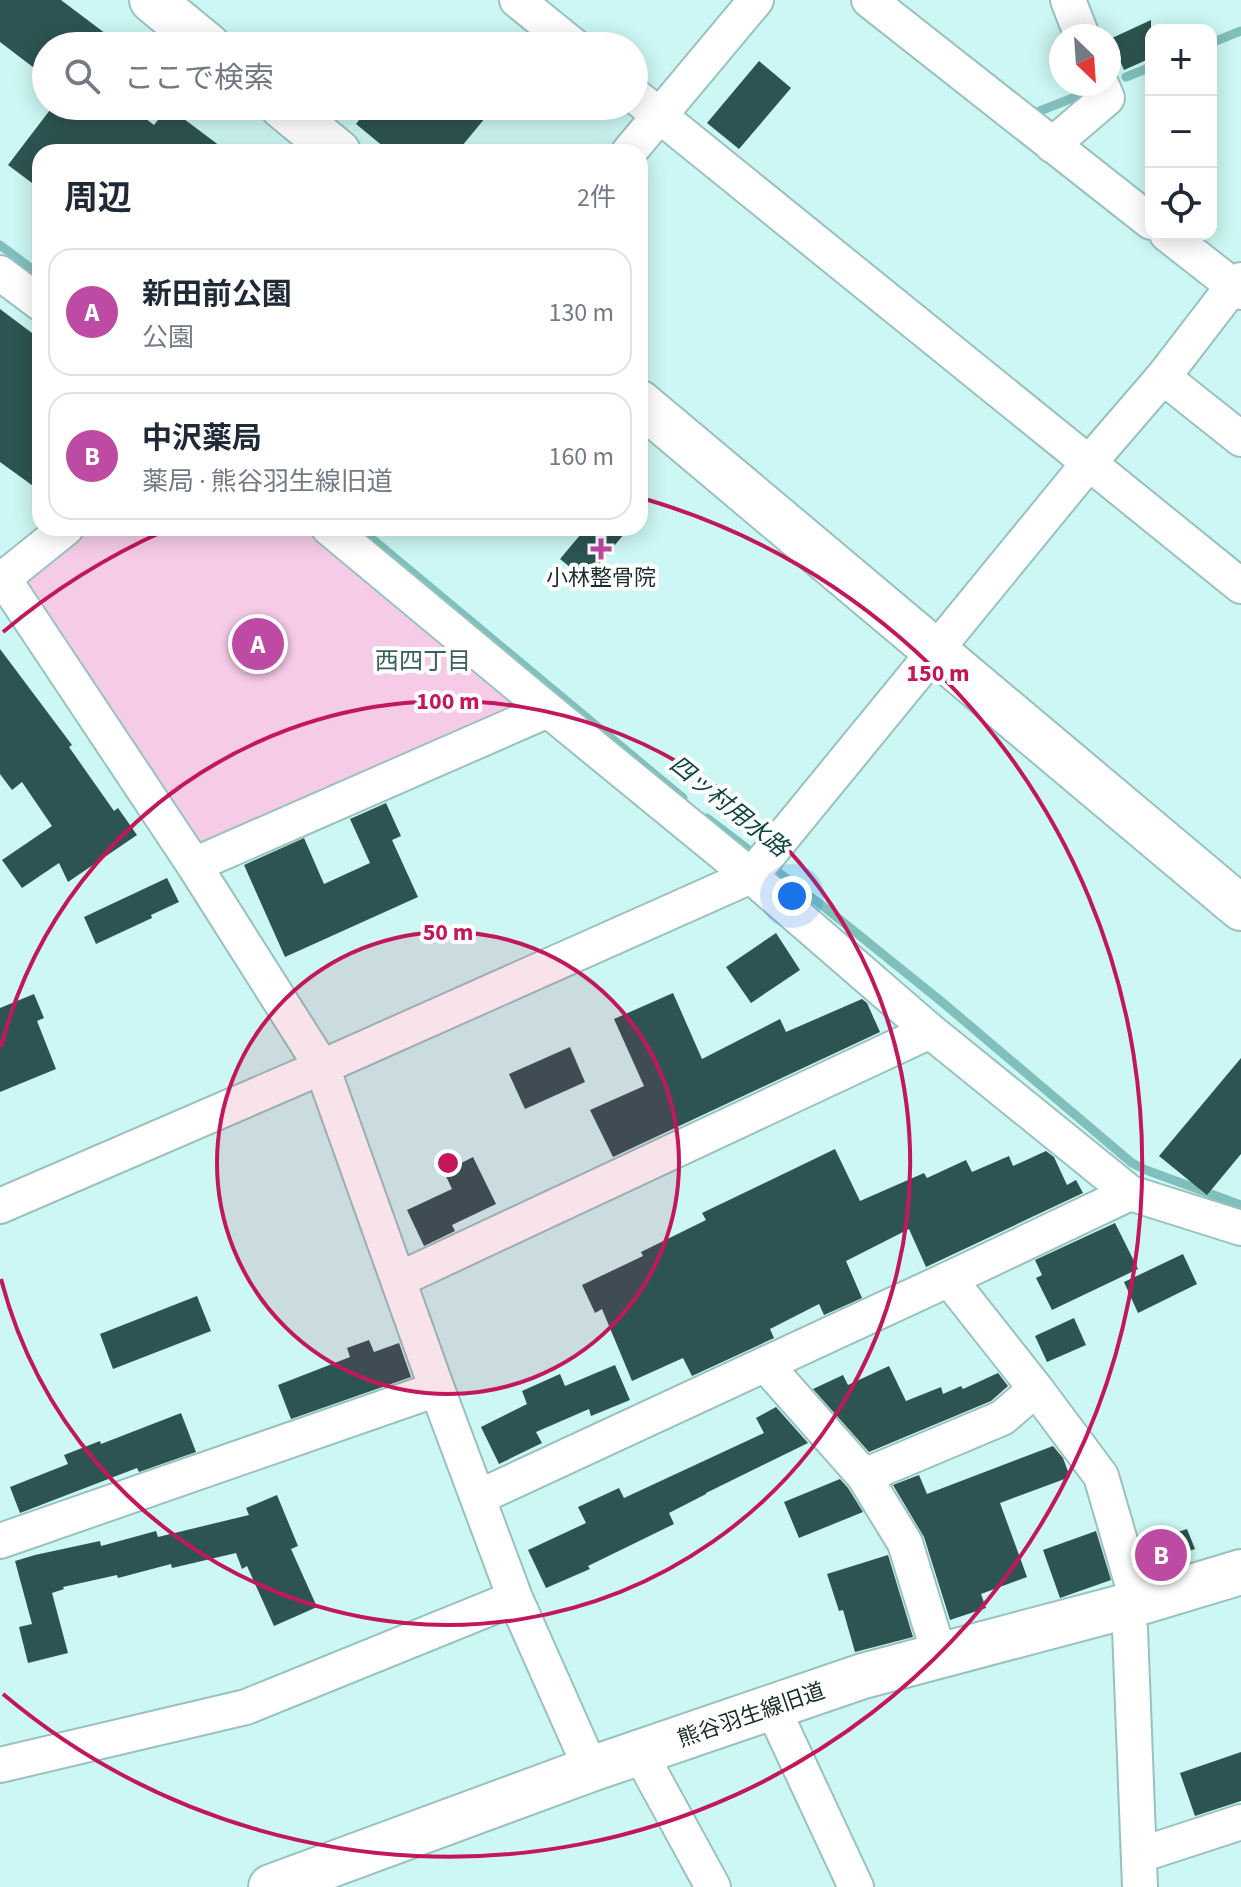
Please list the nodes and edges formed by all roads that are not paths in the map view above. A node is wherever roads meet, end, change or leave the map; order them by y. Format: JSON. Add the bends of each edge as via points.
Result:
{"nodes":[{"id":1,"x":152,"y":0,"type":"edge"},
{"id":2,"x":517,"y":0,"type":"edge"},
{"id":3,"x":756,"y":0,"type":"edge"},
{"id":4,"x":869,"y":0,"type":"edge"},
{"id":5,"x":1068,"y":0,"type":"edge"},
{"id":6,"x":1077,"y":24,"type":"edge"},
{"id":7,"x":191,"y":32,"type":"edge"},
{"id":8,"x":557,"y":32,"type":"edge"},
{"id":9,"x":1106,"y":96,"type":"edge"},
{"id":10,"x":648,"y":104,"type":"edge"},
{"id":11,"x":648,"y":106,"type":"edge"},
{"id":12,"x":299,"y":120,"type":"edge"},
{"id":13,"x":641,"y":120,"type":"edge"},
{"id":14,"x":328,"y":144,"type":"edge"},
{"id":15,"x":632,"y":144,"type":"edge"},
{"id":16,"x":1052,"y":145,"type":"junction"},
{"id":17,"x":1145,"y":217,"type":"edge"},
{"id":18,"x":1175,"y":240,"type":"edge"},
{"id":19,"x":0,"y":273,"type":"edge"},
{"id":20,"x":1238,"y":286,"type":"edge"},
{"id":21,"x":32,"y":297,"type":"edge"},
{"id":22,"x":1163,"y":377,"type":"junction"},
{"id":23,"x":648,"y":410,"type":"edge"},
{"id":24,"x":1241,"y":439,"type":"edge"},
{"id":25,"x":1088,"y":464,"type":"junction"},
{"id":26,"x":56,"y":536,"type":"edge"},
{"id":27,"x":339,"y":536,"type":"edge"},
{"id":28,"x":2,"y":580,"type":"edge"},
{"id":29,"x":1241,"y":586,"type":"edge"},
{"id":30,"x":935,"y":652,"type":"junction"},
{"id":31,"x":548,"y":710,"type":"junction"},
{"id":32,"x":194,"y":865,"type":"junction"},
{"id":33,"x":751,"y":876,"type":"junction"},
{"id":34,"x":1241,"y":908,"type":"edge"},
{"id":35,"x":930,"y":1031,"type":"junction"},
{"id":36,"x":322,"y":1067,"type":"junction"},
{"id":37,"x":1130,"y":1193,"type":"junction"},
{"id":38,"x":0,"y":1206,"type":"edge"},
{"id":39,"x":1241,"y":1228,"type":"edge"},
{"id":40,"x":949,"y":1279,"type":"junction"},
{"id":41,"x":398,"y":1280,"type":"junction"},
{"id":42,"x":765,"y":1364,"type":"junction"},
{"id":43,"x":437,"y":1389,"type":"junction"},
{"id":44,"x":1036,"y":1389,"type":"junction"},
{"id":45,"x":864,"y":1476,"type":"junction"},
{"id":46,"x":479,"y":1497,"type":"junction"},
{"id":47,"x":0,"y":1541,"type":"edge"},
{"id":48,"x":1241,"y":1572,"type":"edge"},
{"id":49,"x":515,"y":1598,"type":"junction"},
{"id":50,"x":1130,"y":1605,"type":"junction"},
{"id":51,"x":940,"y":1657,"type":"junction"},
{"id":52,"x":772,"y":1707,"type":"junction"},
{"id":53,"x":641,"y":1752,"type":"junction"},
{"id":54,"x":0,"y":1765,"type":"edge"},
{"id":55,"x":591,"y":1769,"type":"junction"},
{"id":56,"x":1241,"y":1822,"type":"edge"},
{"id":57,"x":1140,"y":1871,"type":"edge"},
{"id":58,"x":271,"y":1887,"type":"edge"},
{"id":59,"x":713,"y":1887,"type":"edge"},
{"id":60,"x":856,"y":1887,"type":"edge"}],
"edges":[{"from":1,"to":7,"type":"street"},
{"from":2,"to":8,"type":"street"},
{"from":3,"to":10,"type":"street"},
{"from":4,"to":16,"type":"street"},
{"from":5,"to":6,"type":"street"},
{"from":9,"to":16,"type":"street"},
{"from":11,"to":25,"type":"street"},
{"from":12,"to":14,"type":"street"},
{"from":13,"to":15,"type":"street"},
{"from":16,"to":17,"type":"street"},
{"from":18,"to":20,"type":"street"},
{"from":19,"to":21,"type":"street"},
{"from":20,"to":22,"type":"street"},
{"from":22,"to":24,"type":"street"},
{"from":22,"to":25,"type":"street"},
{"from":23,"to":30,"type":"street"},
{"from":25,"to":29,"type":"street"},
{"from":25,"to":30,"type":"street"},
{"from":26,"to":28,"type":"street"},
{"from":27,"to":31,"type":"street"},
{"from":28,"to":32,"type":"street"},
{"from":30,"to":33,"type":"street"},
{"from":30,"to":34,"type":"street"},
{"from":31,"to":32,"type":"street"},
{"from":31,"to":33,"type":"street"},
{"from":32,"to":36,"type":"street"},
{"from":33,"to":35,"type":"street"},
{"from":33,"to":36,"type":"street"},
{"from":35,"to":37,"type":"street"},
{"from":35,"to":41,"type":"street"},
{"from":36,"to":38,"type":"street"},
{"from":36,"to":41,"type":"street"},
{"from":37,"to":39,"type":"street"},
{"from":37,"to":40,"type":"street"},
{"from":40,"to":42,"type":"street"},
{"from":40,"to":44,"type":"street"},
{"from":41,"to":43,"type":"street"},
{"from":42,"to":45,"type":"street"},
{"from":42,"to":46,"type":"street"},
{"from":43,"to":46,"type":"street"},
{"from":43,"to":47,"type":"street"},
{"from":44,"to":45,"type":"street","via":[[1002,1418]]},
{"from":44,"to":50,"type":"street","via":[[1101,1476]]},
{"from":45,"to":51,"type":"street","via":[[905,1543]]},
{"from":46,"to":49,"type":"street"},
{"from":48,"to":50,"type":"street","name":"熊谷羽生線旧道"},
{"from":49,"to":54,"type":"street","via":[[246,1707]]},
{"from":49,"to":55,"type":"street"},
{"from":50,"to":51,"type":"street","name":"熊谷羽生線旧道"},
{"from":50,"to":57,"type":"street"},
{"from":51,"to":52,"type":"street","name":"熊谷羽生線旧道"},
{"from":52,"to":53,"type":"street","name":"熊谷羽生線旧道"},
{"from":52,"to":60,"type":"street"},
{"from":53,"to":55,"type":"street","name":"熊谷羽生線旧道"},
{"from":53,"to":59,"type":"street"},
{"from":55,"to":58,"type":"street","name":"熊谷羽生線旧道"},
{"from":56,"to":57,"type":"street"}]}
